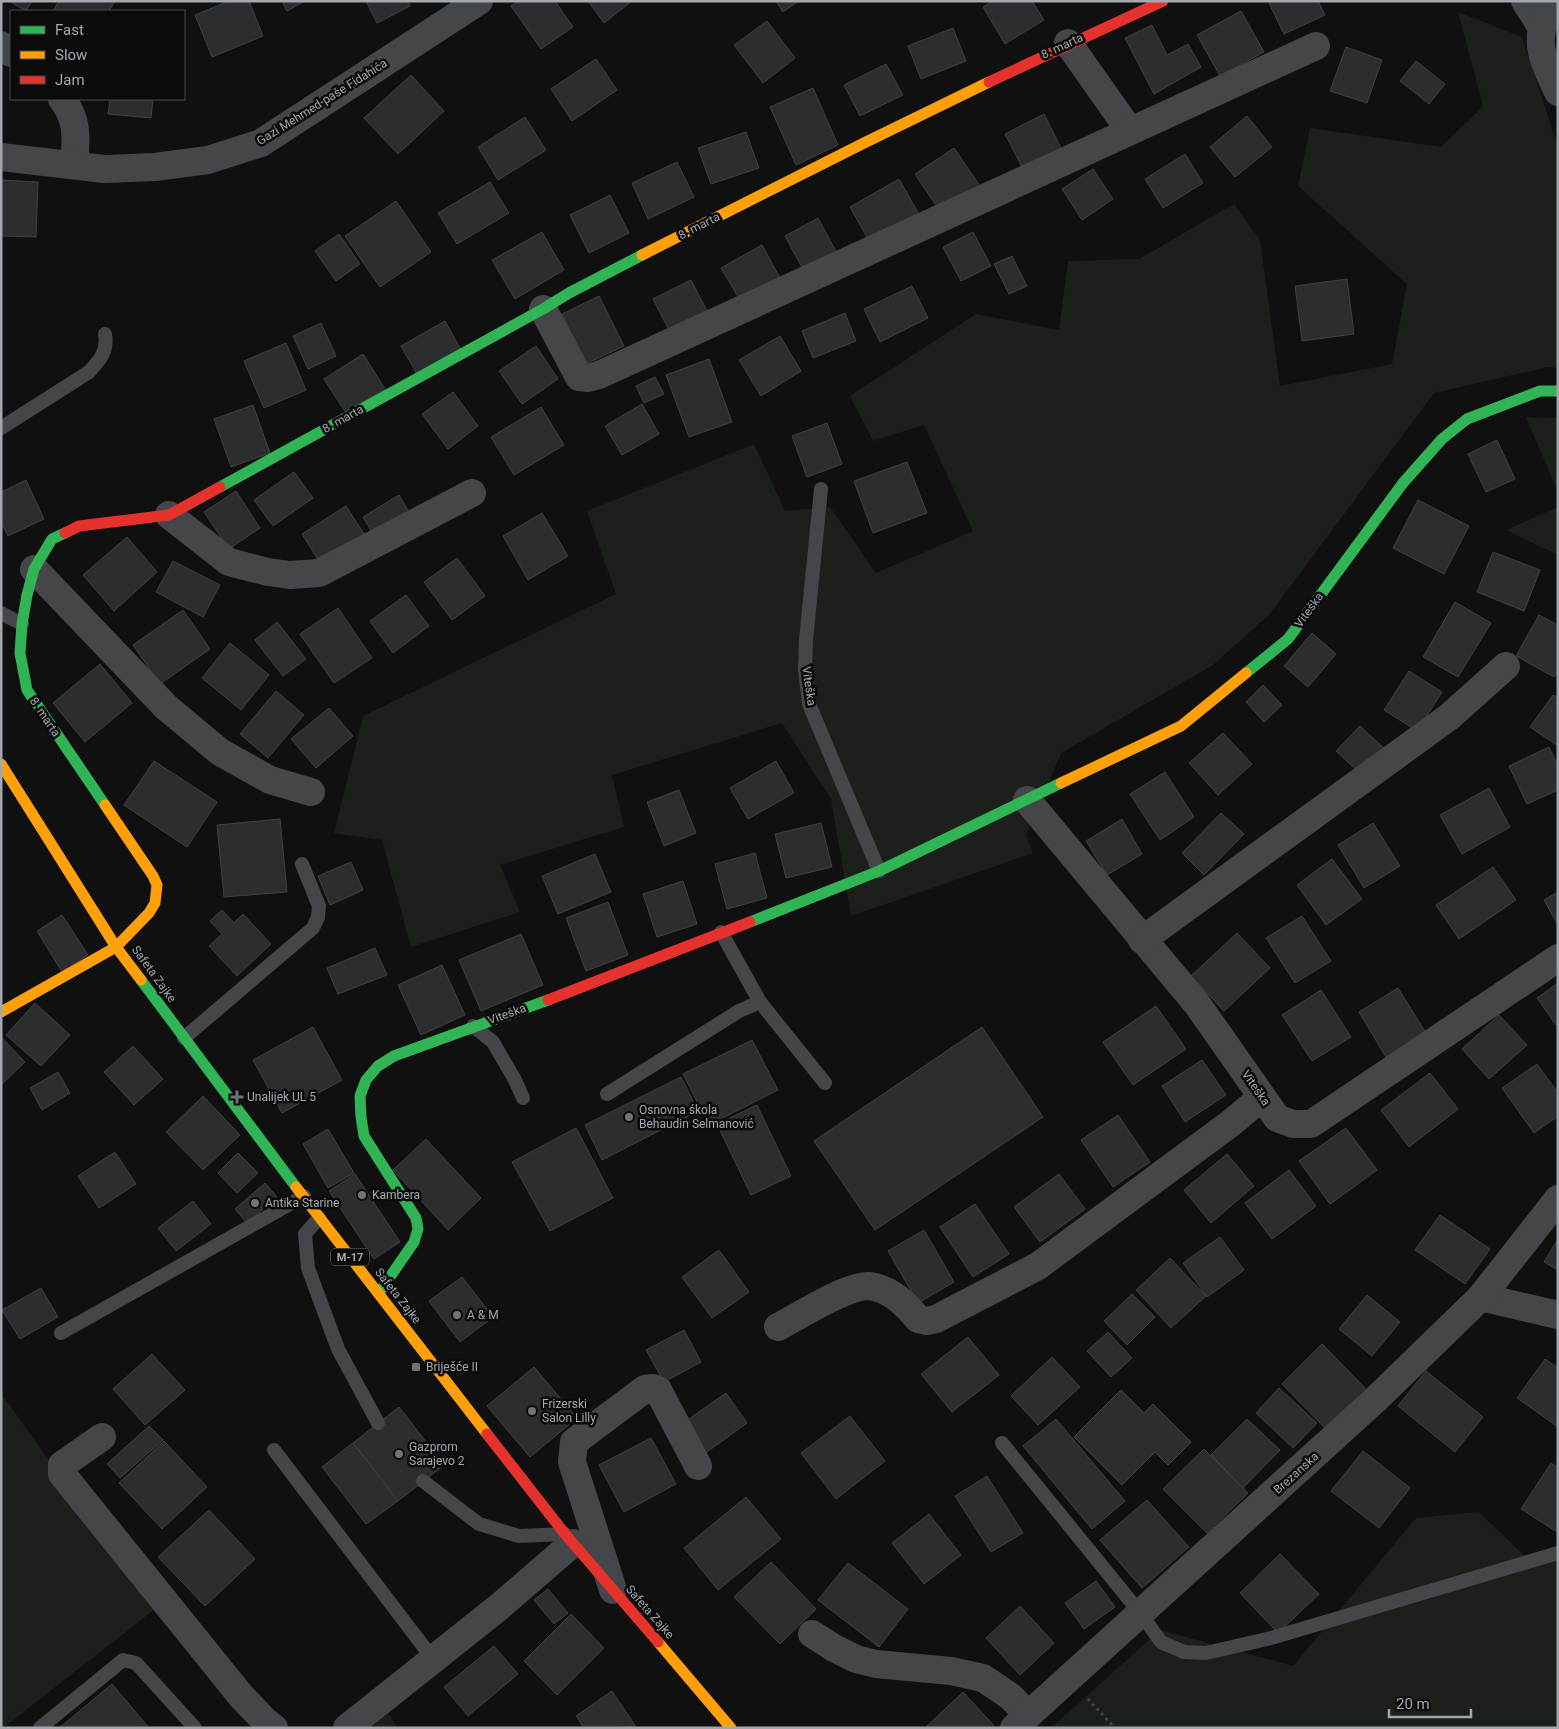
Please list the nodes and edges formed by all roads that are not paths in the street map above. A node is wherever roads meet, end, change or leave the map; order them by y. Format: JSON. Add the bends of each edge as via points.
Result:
{"nodes":[{"id":1,"x":479,"y":1,"type":"edge"},
{"id":2,"x":1163,"y":1,"type":"edge"},
{"id":3,"x":1525,"y":1,"type":"edge"},
{"id":4,"x":1558,"y":4,"type":"edge"},
{"id":5,"x":1542,"y":28,"type":"junction"},
{"id":6,"x":1068,"y":43,"type":"junction"},
{"id":7,"x":1316,"y":46,"type":"dead end"},
{"id":8,"x":1558,"y":92,"type":"edge"},
{"id":9,"x":63,"y":100,"type":"edge"},
{"id":10,"x":1130,"y":131,"type":"junction"},
{"id":11,"x":1,"y":158,"type":"edge"},
{"id":12,"x":74,"y":165,"type":"junction"},
{"id":13,"x":542,"y":309,"type":"junction"},
{"id":14,"x":105,"y":334,"type":"dead end"},
{"id":15,"x":1558,"y":391,"type":"edge"},
{"id":16,"x":1,"y":428,"type":"edge"},
{"id":17,"x":820,"y":489,"type":"dead end"},
{"id":18,"x":472,"y":493,"type":"dead end"},
{"id":19,"x":169,"y":515,"type":"junction"},
{"id":20,"x":34,"y":569,"type":"junction"},
{"id":21,"x":1,"y":612,"type":"edge"},
{"id":22,"x":22,"y":624,"type":"junction"},
{"id":23,"x":1506,"y":666,"type":"dead end"},
{"id":24,"x":1,"y":764,"type":"edge"},
{"id":25,"x":311,"y":792,"type":"dead end"},
{"id":26,"x":1027,"y":800,"type":"junction"},
{"id":27,"x":302,"y":864,"type":"dead end"},
{"id":28,"x":879,"y":870,"type":"junction"},
{"id":29,"x":722,"y":932,"type":"junction"},
{"id":30,"x":1142,"y":940,"type":"junction"},
{"id":31,"x":116,"y":946,"type":"junction"},
{"id":32,"x":1558,"y":958,"type":"edge"},
{"id":33,"x":760,"y":1002,"type":"junction"},
{"id":34,"x":1,"y":1012,"type":"edge"},
{"id":35,"x":473,"y":1026,"type":"junction"},
{"id":36,"x":184,"y":1038,"type":"junction"},
{"id":37,"x":826,"y":1083,"type":"dead end"},
{"id":38,"x":607,"y":1094,"type":"dead end"},
{"id":39,"x":1262,"y":1097,"type":"junction"},
{"id":40,"x":523,"y":1098,"type":"dead end"},
{"id":41,"x":304,"y":1196,"type":"junction"},
{"id":42,"x":1558,"y":1199,"type":"edge"},
{"id":43,"x":319,"y":1218,"type":"junction"},
{"id":44,"x":379,"y":1293,"type":"junction"},
{"id":45,"x":1481,"y":1297,"type":"junction"},
{"id":46,"x":1558,"y":1315,"type":"edge"},
{"id":47,"x":778,"y":1327,"type":"dead end"},
{"id":48,"x":61,"y":1333,"type":"dead end"},
{"id":49,"x":378,"y":1423,"type":"dead end"},
{"id":50,"x":102,"y":1437,"type":"dead end"},
{"id":51,"x":1002,"y":1443,"type":"dead end"},
{"id":52,"x":274,"y":1450,"type":"dead end"},
{"id":53,"x":698,"y":1466,"type":"dead end"},
{"id":54,"x":423,"y":1481,"type":"dead end"},
{"id":55,"x":569,"y":1538,"type":"junction"},
{"id":56,"x":1558,"y":1553,"type":"edge"},
{"id":57,"x":613,"y":1590,"type":"junction"},
{"id":58,"x":1142,"y":1614,"type":"junction"},
{"id":59,"x":812,"y":1634,"type":"dead end"},
{"id":60,"x":433,"y":1659,"type":"junction"},
{"id":61,"x":1021,"y":1722,"type":"edge"},
{"id":62,"x":40,"y":1728,"type":"edge"},
{"id":63,"x":195,"y":1728,"type":"edge"},
{"id":64,"x":274,"y":1728,"type":"edge"},
{"id":65,"x":347,"y":1728,"type":"edge"},
{"id":66,"x":731,"y":1728,"type":"edge"}],
"edges":[{"from":1,"to":12,"type":"street","name":"Gazi Mehmed-paše Fidahića","via":[[261,143],[208,160],[155,167],[104,169]]},
{"from":2,"to":6,"type":"street","name":"8. marta"},
{"from":3,"to":5,"type":"street"},
{"from":4,"to":5,"type":"street"},
{"from":5,"to":8,"type":"street","via":[[1543,61]]},
{"from":6,"to":10,"type":"street"},
{"from":6,"to":13,"type":"street","name":"8. marta","via":[[808,170]]},
{"from":7,"to":10,"type":"street"},
{"from":9,"to":12,"type":"street","via":[[71,110],[76,130]]},
{"from":10,"to":13,"type":"street","via":[[599,375],[579,377]]},
{"from":11,"to":12,"type":"street","name":"Gazi Mehmed-paše Fidahića"},
{"from":13,"to":19,"type":"street","name":"8. marta"},
{"from":14,"to":16,"type":"lane","via":[[107,345],[100,361],[89,372]]},
{"from":15,"to":26,"type":"street","name":"Viteška","via":[[1540,391],[1467,419],[1442,439],[1403,483],[1288,639],[1181,726]]},
{"from":17,"to":28,"type":"lane","name":"Viteška","via":[[806,640],[809,704]]},
{"from":18,"to":19,"type":"street","via":[[319,573],[290,575],[229,562]]},
{"from":19,"to":20,"type":"street","name":"8. marta","via":[[79,526],[52,539]]},
{"from":20,"to":22,"type":"street","name":"8. marta"},
{"from":20,"to":25,"type":"street","via":[[166,707],[220,752],[270,780]]},
{"from":21,"to":22,"type":"lane"},
{"from":22,"to":31,"type":"street","name":"8. marta","via":[[20,653],[27,690],[157,885],[155,904],[149,913]]},
{"from":23,"to":30,"type":"street","via":[[1449,717]]},
{"from":24,"to":31,"type":"street","name":"Safeta Zajke","number":"M-17"},
{"from":26,"to":28,"type":"street","name":"Viteška"},
{"from":26,"to":30,"type":"street","name":"Viteška"},
{"from":27,"to":36,"type":"lane","via":[[319,906],[313,928]]},
{"from":28,"to":29,"type":"street","name":"Viteška"},
{"from":29,"to":33,"type":"lane"},
{"from":29,"to":35,"type":"street","name":"Viteška","via":[[576,990]]},
{"from":30,"to":39,"type":"street","name":"Viteška","via":[[1197,1004]]},
{"from":31,"to":34,"type":"street","name":"8. marta"},
{"from":31,"to":36,"type":"street","name":"Safeta Zajke","number":"M-17"},
{"from":32,"to":39,"type":"street","name":"Viteška","via":[[1310,1124],[1293,1124],[1277,1118]]},
{"from":33,"to":37,"type":"lane"},
{"from":33,"to":38,"type":"lane","via":[[739,1011]]},
{"from":35,"to":40,"type":"lane","via":[[493,1042]]},
{"from":35,"to":44,"type":"street","name":"Viteška","via":[[394,1056],[378,1066],[366,1080],[360,1096],[364,1136],[416,1218],[418,1228],[414,1242]]},
{"from":36,"to":41,"type":"street","name":"Safeta Zajke","number":"M-17"},
{"from":39,"to":47,"type":"street","via":[[1038,1266],[936,1319],[918,1319],[905,1303],[884,1290],[868,1286],[842,1293]]},
{"from":41,"to":43,"type":"street","name":"Safeta Zajke","number":"M-17"},
{"from":41,"to":48,"type":"lane"},
{"from":42,"to":45,"type":"street","name":"Brezanska"},
{"from":43,"to":44,"type":"street","name":"Safeta Zajke","number":"M-17"},
{"from":43,"to":49,"type":"lane","via":[[305,1234],[308,1268],[338,1349]]},
{"from":44,"to":55,"type":"street","name":"Safeta Zajke","number":"M-17"},
{"from":45,"to":46,"type":"street"},
{"from":45,"to":58,"type":"street","name":"Brezanska","via":[[1375,1400]]},
{"from":50,"to":64,"type":"street","via":[[62,1465],[62,1474],[241,1696]]},
{"from":51,"to":58,"type":"lane"},
{"from":52,"to":60,"type":"lane"},
{"from":53,"to":57,"type":"street","via":[[658,1390],[653,1388],[645,1389],[574,1442],[572,1462]]},
{"from":54,"to":55,"type":"lane","via":[[479,1524],[519,1536]]},
{"from":55,"to":57,"type":"street","name":"Safeta Zajke","number":"M-17"},
{"from":55,"to":60,"type":"street","via":[[500,1607]]},
{"from":56,"to":58,"type":"lane","via":[[1271,1638],[1206,1653],[1184,1652],[1161,1642]]},
{"from":57,"to":66,"type":"street","name":"Safeta Zajke","number":"M-17"},
{"from":58,"to":61,"type":"street","name":"Brezanska"},
{"from":59,"to":61,"type":"street","via":[[856,1659],[983,1678],[1011,1698]]},
{"from":60,"to":65,"type":"street"},
{"from":62,"to":63,"type":"lane","via":[[123,1660],[136,1663]]}]}
